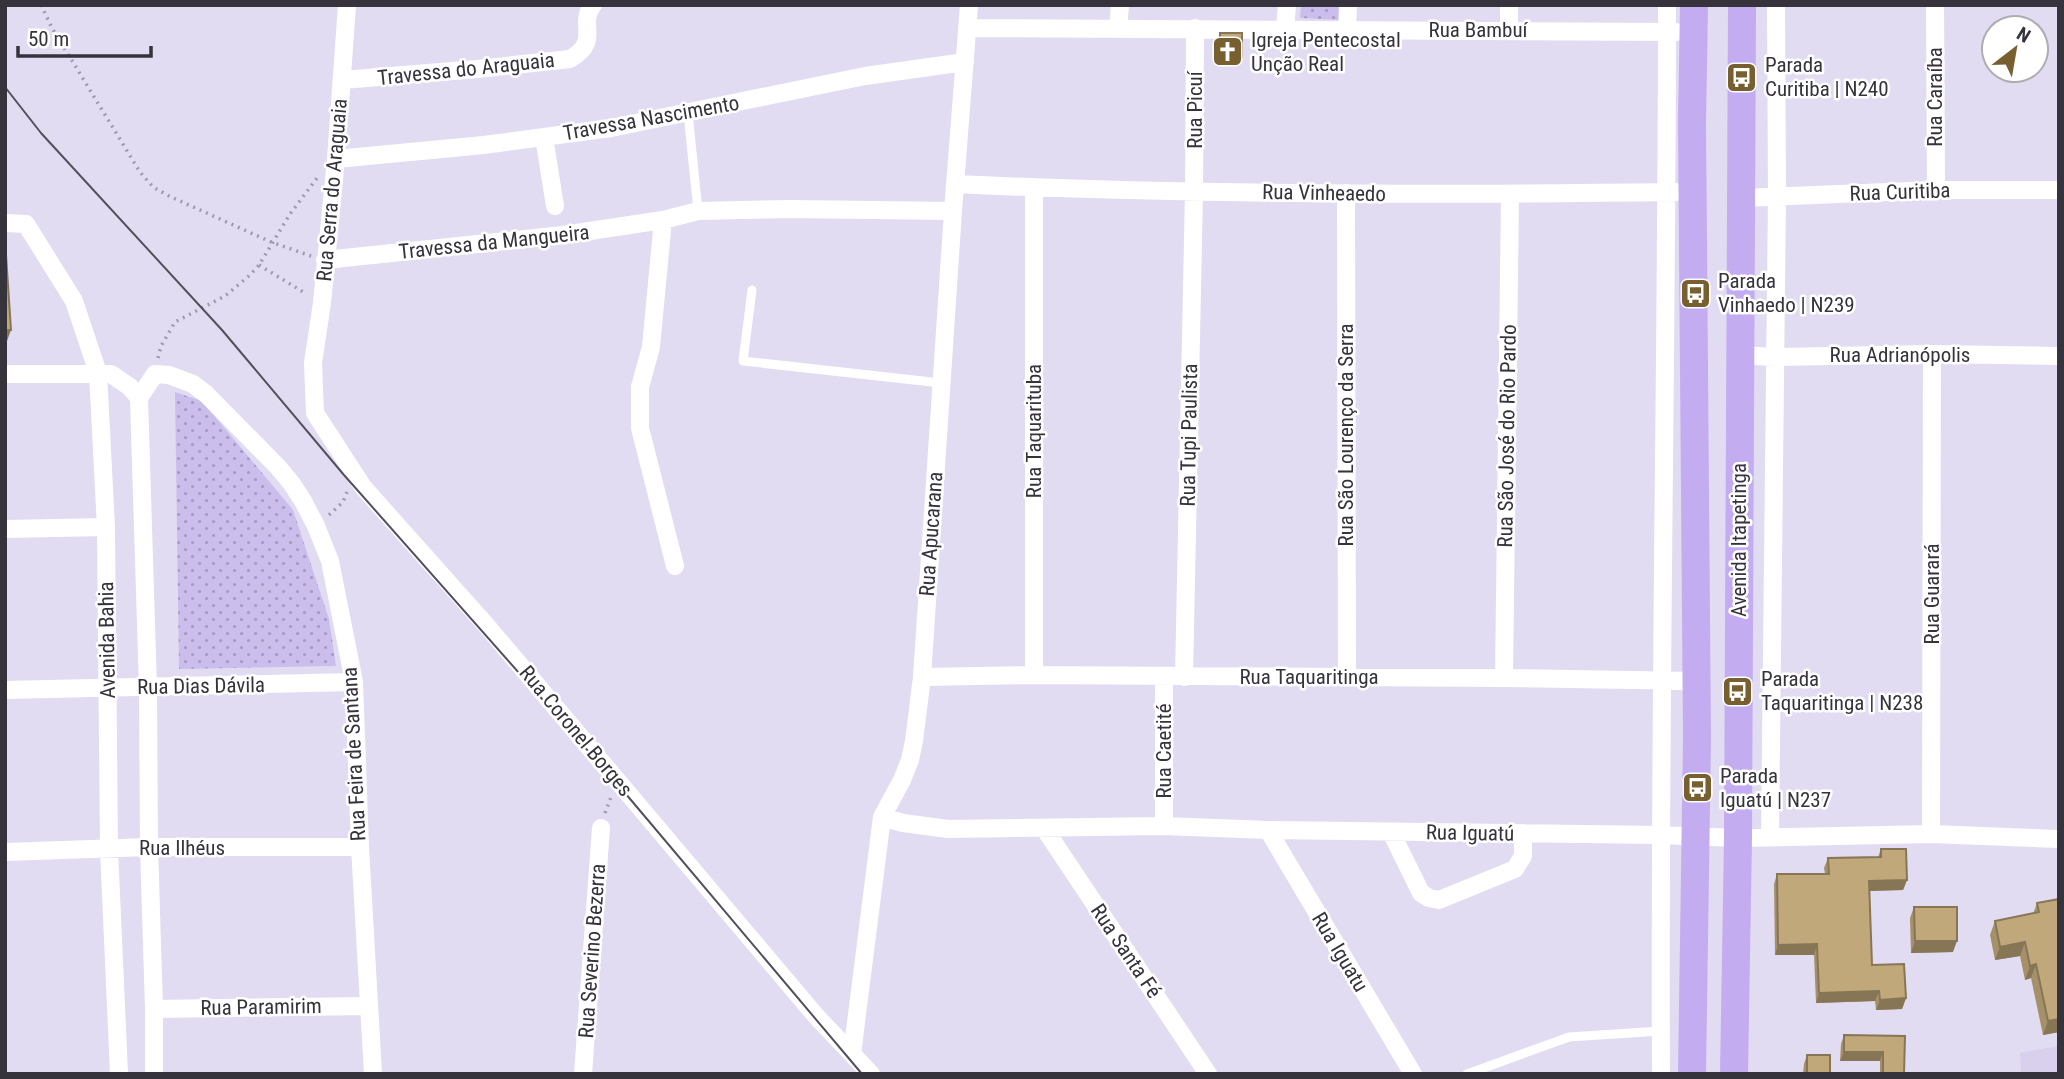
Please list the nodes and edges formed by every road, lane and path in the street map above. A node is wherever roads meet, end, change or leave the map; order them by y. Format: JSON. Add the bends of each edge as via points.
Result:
{"nodes":[{"id":1,"x":41,"y":5,"type":"edge"},
{"id":2,"x":348,"y":5,"type":"edge"},
{"id":3,"x":593,"y":5,"type":"edge"},
{"id":4,"x":969,"y":5,"type":"edge"},
{"id":5,"x":1120,"y":5,"type":"edge"},
{"id":6,"x":1287,"y":5,"type":"edge"},
{"id":7,"x":1348,"y":5,"type":"edge"},
{"id":8,"x":1509,"y":5,"type":"edge"},
{"id":9,"x":1667,"y":5,"type":"edge"},
{"id":10,"x":1742,"y":5,"type":"edge"},
{"id":11,"x":1776,"y":5,"type":"edge"},
{"id":12,"x":1935,"y":5,"type":"edge"},
{"id":13,"x":1685,"y":23,"type":"edge"},
{"id":14,"x":967,"y":28,"type":"junction"},
{"id":15,"x":1195,"y":28,"type":"junction"},
{"id":16,"x":1118,"y":29,"type":"junction"},
{"id":17,"x":1285,"y":30,"type":"junction"},
{"id":18,"x":1348,"y":30,"type":"junction"},
{"id":19,"x":1509,"y":30,"type":"junction"},
{"id":20,"x":965,"y":62,"type":"junction"},
{"id":21,"x":342,"y":80,"type":"junction"},
{"id":22,"x":688,"y":113,"type":"junction"},
{"id":23,"x":544,"y":137,"type":"junction"},
{"id":24,"x":335,"y":159,"type":"junction"},
{"id":25,"x":955,"y":184,"type":"junction"},
{"id":26,"x":1034,"y":188,"type":"junction"},
{"id":27,"x":1936,"y":190,"type":"junction"},
{"id":28,"x":2059,"y":190,"type":"edge"},
{"id":29,"x":1194,"y":192,"type":"junction"},
{"id":30,"x":1665,"y":192,"type":"junction"},
{"id":31,"x":1694,"y":192,"type":"junction"},
{"id":32,"x":1346,"y":193,"type":"junction"},
{"id":33,"x":1510,"y":195,"type":"junction"},
{"id":34,"x":1777,"y":196,"type":"junction"},
{"id":35,"x":1741,"y":198,"type":"junction"},
{"id":36,"x":555,"y":206,"type":"dead end"},
{"id":37,"x":698,"y":211,"type":"junction"},
{"id":38,"x":953,"y":211,"type":"junction"},
{"id":39,"x":663,"y":220,"type":"junction"},
{"id":40,"x":5,"y":223,"type":"edge"},
{"id":41,"x":271,"y":242,"type":"junction"},
{"id":42,"x":325,"y":260,"type":"junction"},
{"id":43,"x":259,"y":265,"type":"junction"},
{"id":44,"x":752,"y":290,"type":"dead end"},
{"id":45,"x":321,"y":303,"type":"junction"},
{"id":46,"x":1932,"y":354,"type":"junction"},
{"id":47,"x":1740,"y":355,"type":"junction"},
{"id":48,"x":2059,"y":355,"type":"edge"},
{"id":49,"x":1774,"y":357,"type":"junction"},
{"id":50,"x":98,"y":373,"type":"junction"},
{"id":51,"x":5,"y":374,"type":"edge"},
{"id":52,"x":162,"y":374,"type":"junction"},
{"id":53,"x":312,"y":374,"type":"joint"},
{"id":54,"x":941,"y":383,"type":"junction"},
{"id":55,"x":139,"y":398,"type":"junction"},
{"id":56,"x":350,"y":470,"type":"junction"},
{"id":57,"x":316,"y":526,"type":"junction"},
{"id":58,"x":106,"y":527,"type":"junction"},
{"id":59,"x":1696,"y":528,"type":"junction"},
{"id":60,"x":5,"y":529,"type":"edge"},
{"id":61,"x":1739,"y":529,"type":"junction"},
{"id":62,"x":675,"y":566,"type":"dead end"},
{"id":63,"x":1739,"y":604,"type":"junction"},
{"id":64,"x":1696,"y":605,"type":"junction"},
{"id":65,"x":1034,"y":675,"type":"junction"},
{"id":66,"x":1164,"y":676,"type":"junction"},
{"id":67,"x":922,"y":677,"type":"junction"},
{"id":68,"x":1185,"y":677,"type":"junction"},
{"id":69,"x":1347,"y":677,"type":"junction"},
{"id":70,"x":1504,"y":678,"type":"junction"},
{"id":71,"x":1663,"y":680,"type":"junction"},
{"id":72,"x":1696,"y":681,"type":"junction"},
{"id":73,"x":354,"y":682,"type":"junction"},
{"id":74,"x":108,"y":688,"type":"junction"},
{"id":75,"x":148,"y":688,"type":"junction"},
{"id":76,"x":5,"y":690,"type":"edge"},
{"id":77,"x":622,"y":786,"type":"junction"},
{"id":78,"x":882,"y":817,"type":"junction"},
{"id":79,"x":1164,"y":826,"type":"junction"},
{"id":80,"x":601,"y":828,"type":"joint"},
{"id":81,"x":1044,"y":828,"type":"junction"},
{"id":82,"x":1268,"y":830,"type":"junction"},
{"id":83,"x":1391,"y":832,"type":"junction"},
{"id":84,"x":1523,"y":833,"type":"junction"},
{"id":85,"x":1931,"y":834,"type":"junction"},
{"id":86,"x":1660,"y":835,"type":"junction"},
{"id":87,"x":1770,"y":836,"type":"junction"},
{"id":88,"x":1696,"y":837,"type":"junction"},
{"id":89,"x":1738,"y":838,"type":"junction"},
{"id":90,"x":2059,"y":839,"type":"edge"},
{"id":91,"x":149,"y":847,"type":"junction"},
{"id":92,"x":360,"y":847,"type":"junction"},
{"id":93,"x":110,"y":849,"type":"junction"},
{"id":94,"x":5,"y":852,"type":"edge"},
{"id":95,"x":369,"y":1006,"type":"junction"},
{"id":96,"x":154,"y":1009,"type":"junction"},
{"id":97,"x":1661,"y":1031,"type":"junction"},
{"id":98,"x":852,"y":1054,"type":"junction"},
{"id":99,"x":1692,"y":1063,"type":"edge"},
{"id":100,"x":1734,"y":1064,"type":"edge"},
{"id":101,"x":119,"y":1074,"type":"edge"},
{"id":102,"x":153,"y":1074,"type":"edge"},
{"id":103,"x":373,"y":1074,"type":"edge"},
{"id":104,"x":583,"y":1074,"type":"edge"},
{"id":105,"x":871,"y":1074,"type":"edge"},
{"id":106,"x":1208,"y":1074,"type":"edge"},
{"id":107,"x":1413,"y":1074,"type":"edge"},
{"id":108,"x":1467,"y":1074,"type":"edge"},
{"id":109,"x":1661,"y":1074,"type":"edge"}],
"edges":[{"from":1,"to":41,"type":"path","via":[[146,180],[169,196]]},
{"from":2,"to":21,"type":"street","name":"Rua Serra do Araguaia"},
{"from":3,"to":21,"type":"street","name":"Travessa do Araguaia","via":[[585,46],[570,58]]},
{"from":4,"to":14,"type":"street","name":"Rua Apucarana"},
{"from":5,"to":16,"type":"street"},
{"from":6,"to":17,"type":"street"},
{"from":7,"to":18,"type":"street"},
{"from":8,"to":19,"type":"street"},
{"from":9,"to":13,"type":"street","name":"Avenida Itapetinga"},
{"from":10,"to":35,"type":"main road","name":"Avenida Itapetinga"},
{"from":11,"to":34,"type":"street","name":"Avenida Itapetinga"},
{"from":12,"to":27,"type":"street","name":"Rua Caraíba"},
{"from":13,"to":19,"type":"street","name":"Rua Bambuí"},
{"from":13,"to":30,"type":"street","name":"Avenida Itapetinga"},
{"from":13,"to":31,"type":"main road","name":"Avenida Itapetinga"},
{"from":14,"to":16,"type":"street","name":"Rua Bambuí"},
{"from":14,"to":20,"type":"street","name":"Rua Apucarana"},
{"from":15,"to":16,"type":"street","name":"Rua Bambuí"},
{"from":15,"to":17,"type":"street","name":"Rua Bambuí"},
{"from":15,"to":29,"type":"street","name":"Rua Picuí"},
{"from":17,"to":18,"type":"street","name":"Rua Bambuí"},
{"from":18,"to":19,"type":"street","name":"Rua Bambuí"},
{"from":20,"to":22,"type":"street","name":"Travessa Nascimento","via":[[865,76]]},
{"from":20,"to":25,"type":"street","name":"Rua Apucarana"},
{"from":21,"to":24,"type":"street","name":"Rua Serra do Araguaia"},
{"from":22,"to":23,"type":"street","name":"Travessa Nascimento"},
{"from":22,"to":37,"type":"lane"},
{"from":23,"to":24,"type":"street","name":"Travessa Nascimento"},
{"from":23,"to":36,"type":"street"},
{"from":24,"to":41,"type":"path"},
{"from":24,"to":42,"type":"street","name":"Rua Serra do Araguaia"},
{"from":25,"to":26,"type":"street","name":"Rua Vinheaedo"},
{"from":25,"to":38,"type":"street","name":"Rua Apucarana"},
{"from":26,"to":29,"type":"street","name":"Rua Vinheaedo"},
{"from":26,"to":65,"type":"street","name":"Rua Taquarituba"},
{"from":27,"to":28,"type":"street","name":"Rua Curitiba"},
{"from":27,"to":34,"type":"street","name":"Rua Curitiba"},
{"from":29,"to":32,"type":"street","name":"Rua Vinheaedo"},
{"from":29,"to":68,"type":"street","name":"Rua Tupi Paulista"},
{"from":30,"to":31,"type":"street","name":"Rua Vinheaedo"},
{"from":30,"to":33,"type":"street","name":"Rua Vinheaedo"},
{"from":30,"to":71,"type":"street","name":"Avenida Itapetinga"},
{"from":31,"to":59,"type":"main road","name":"Avenida Itapetinga"},
{"from":32,"to":33,"type":"street","name":"Rua Vinheaedo"},
{"from":32,"to":69,"type":"street","name":"Rua São Lourenço da Serra"},
{"from":33,"to":70,"type":"street","name":"Rua São José do Rio Pardo"},
{"from":34,"to":35,"type":"street","name":"Rua Curitiba"},
{"from":34,"to":49,"type":"street","name":"Avenida Itapetinga"},
{"from":35,"to":47,"type":"main road","name":"Avenida Itapetinga"},
{"from":37,"to":38,"type":"street","name":"Travessa da Mangueira"},
{"from":37,"to":39,"type":"street","name":"Travessa da Mangueira"},
{"from":38,"to":54,"type":"street","name":"Rua Apucarana"},
{"from":39,"to":42,"type":"street","name":"Travessa da Mangueira"},
{"from":39,"to":62,"type":"street","via":[[651,347],[641,378],[639,408],[644,451]]},
{"from":40,"to":50,"type":"street","name":"Avenida Bahia","via":[[26,224],[74,301]]},
{"from":41,"to":42,"type":"path"},
{"from":41,"to":43,"type":"path"},
{"from":42,"to":45,"type":"street","name":"Rua Serra do Araguaia"},
{"from":43,"to":45,"type":"path"},
{"from":43,"to":52,"type":"path","via":[[225,296],[175,322],[161,346]]},
{"from":44,"to":54,"type":"lane","via":[[743,361]]},
{"from":45,"to":53,"type":"street","name":"Rua Serra do Araguaia"},
{"from":46,"to":48,"type":"street","name":"Rua Adrianópolis"},
{"from":46,"to":49,"type":"street","name":"Rua Adrianópolis"},
{"from":46,"to":85,"type":"street","name":"Rua Guarará"},
{"from":47,"to":49,"type":"street","name":"Rua Adrianópolis"},
{"from":47,"to":61,"type":"main road","name":"Avenida Itapetinga"},
{"from":49,"to":87,"type":"street","name":"Avenida Itapetinga"},
{"from":50,"to":51,"type":"street"},
{"from":50,"to":55,"type":"street","via":[[111,374]]},
{"from":50,"to":58,"type":"street","name":"Avenida Bahia"},
{"from":52,"to":55,"type":"street"},
{"from":52,"to":57,"type":"street","name":"Rua Feira de Santana","via":[[193,384],[206,394],[278,467]]},
{"from":53,"to":56,"type":"street","name":"Rua Coronel Borges","via":[[315,412]]},
{"from":54,"to":67,"type":"street","name":"Rua Apucarana"},
{"from":55,"to":75,"type":"street","name":"Avenida Bahia"},
{"from":56,"to":57,"type":"path","via":[[343,502]]},
{"from":56,"to":77,"type":"street","name":"Rua Coronel Borges"},
{"from":57,"to":73,"type":"street","name":"Rua Feira de Santana","via":[[330,561]]},
{"from":58,"to":60,"type":"street"},
{"from":58,"to":74,"type":"street","name":"Avenida Bahia"},
{"from":59,"to":61,"type":"main road"},
{"from":59,"to":64,"type":"main road","name":"Avenida Itapetinga"},
{"from":61,"to":63,"type":"main road","name":"Avenida Itapetinga"},
{"from":63,"to":64,"type":"main road"},
{"from":63,"to":89,"type":"main road","name":"Avenida Itapetinga"},
{"from":64,"to":72,"type":"main road","name":"Avenida Itapetinga"},
{"from":65,"to":66,"type":"street","name":"Rua Taquaritinga"},
{"from":65,"to":67,"type":"street","name":"Rua Taquaritinga"},
{"from":66,"to":68,"type":"street","name":"Rua Taquaritinga"},
{"from":66,"to":79,"type":"street","name":"Rua Caetité"},
{"from":67,"to":78,"type":"street","name":"Rua Apucarana","via":[[910,760]]},
{"from":68,"to":69,"type":"street","name":"Rua Taquaritinga"},
{"from":69,"to":70,"type":"street","name":"Rua Taquaritinga"},
{"from":70,"to":71,"type":"street","name":"Rua Taquaritinga"},
{"from":71,"to":72,"type":"street","name":"Rua Taquaritinga"},
{"from":71,"to":86,"type":"street","name":"Avenida Itapetinga"},
{"from":72,"to":88,"type":"main road","name":"Avenida Itapetinga"},
{"from":73,"to":75,"type":"street","name":"Rua Dias Dávila"},
{"from":73,"to":92,"type":"street","name":"Rua Feira de Santana"},
{"from":74,"to":75,"type":"street","name":"Rua Dias Dávila"},
{"from":74,"to":76,"type":"street","name":"Rua Dias Dávila"},
{"from":74,"to":93,"type":"street","name":"Avenida Bahia"},
{"from":75,"to":91,"type":"street","name":"Avenida Bahia"},
{"from":77,"to":80,"type":"path","via":[[608,803]]},
{"from":77,"to":98,"type":"street","name":"Rua Coronel Borges"},
{"from":78,"to":81,"type":"street","name":"Rua Iguatú","via":[[948,829]]},
{"from":78,"to":98,"type":"street","name":"Rua Apucarana"},
{"from":79,"to":81,"type":"street","name":"Rua Iguatú"},
{"from":79,"to":82,"type":"street","name":"Rua Iguatú"},
{"from":80,"to":104,"type":"street","name":"Rua Severino Bezerra"},
{"from":81,"to":106,"type":"street","name":"Rua Santa Fé"},
{"from":82,"to":83,"type":"street","name":"Rua Iguatú"},
{"from":82,"to":107,"type":"street","name":"Rua Iguatu"},
{"from":83,"to":84,"type":"street","name":"Rua Iguatú"},
{"from":83,"to":84,"type":"street","via":[[1421,893],[1439,900],[1515,869],[1523,856]]},
{"from":84,"to":86,"type":"street","name":"Rua Iguatú"},
{"from":85,"to":87,"type":"street","name":"Rua Iguatú"},
{"from":85,"to":90,"type":"street","name":"Rua Iguatú"},
{"from":86,"to":88,"type":"street","name":"Rua Iguatú"},
{"from":86,"to":97,"type":"street","name":"Avenida Itapetinga"},
{"from":87,"to":89,"type":"street","name":"Rua Iguatú"},
{"from":88,"to":89,"type":"street","name":"Rua Iguatú"},
{"from":88,"to":99,"type":"main road","name":"Avenida Itapetinga"},
{"from":89,"to":100,"type":"main road","name":"Avenida Itapetinga"},
{"from":91,"to":92,"type":"street","name":"Rua Ilhéus"},
{"from":91,"to":93,"type":"street","name":"Rua Ilhéus"},
{"from":91,"to":96,"type":"street","name":"Avenida Bahia"},
{"from":92,"to":95,"type":"street","name":"Rua Feira de Santana"},
{"from":93,"to":94,"type":"street","name":"Rua Ilhéus"},
{"from":93,"to":101,"type":"street","name":"Avenida Bahia"},
{"from":95,"to":96,"type":"street","name":"Rua Paramirim"},
{"from":95,"to":103,"type":"street","name":"Rua Feira de Santana"},
{"from":96,"to":102,"type":"street","name":"Avenida Bahia"},
{"from":97,"to":108,"type":"lane","via":[[1569,1037]]},
{"from":97,"to":109,"type":"street","name":"Avenida Itapetinga"},
{"from":98,"to":105,"type":"street","name":"Rua Coronel Borges"},
{"from":99,"to":100,"type":"main road"}]}
